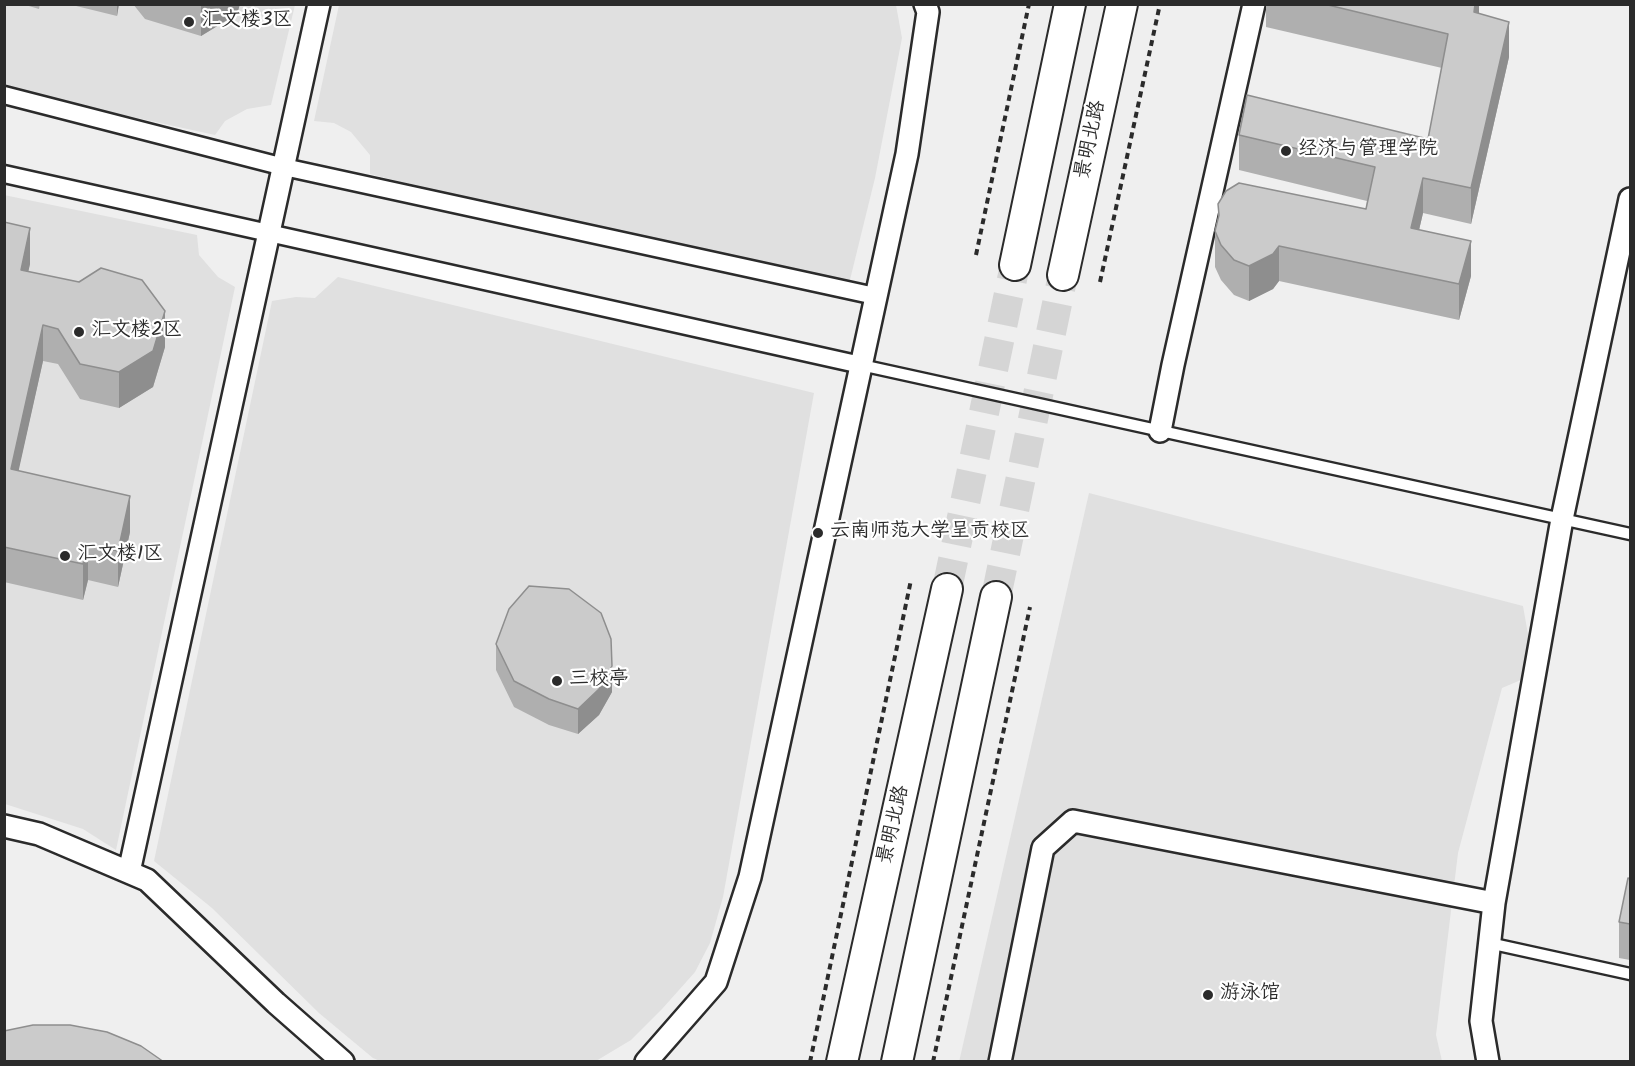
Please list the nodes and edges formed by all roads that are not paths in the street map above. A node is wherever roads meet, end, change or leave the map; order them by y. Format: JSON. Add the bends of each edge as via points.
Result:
{"nodes":[{"id":1,"x":320,"y":4,"type":"edge"},
{"id":2,"x":925,"y":4,"type":"edge"},
{"id":3,"x":1070,"y":4,"type":"edge"},
{"id":4,"x":1122,"y":4,"type":"edge"},
{"id":5,"x":1254,"y":4,"type":"edge"},
{"id":6,"x":4,"y":95,"type":"edge"},
{"id":7,"x":284,"y":167,"type":"junction"},
{"id":8,"x":4,"y":174,"type":"edge"},
{"id":9,"x":1630,"y":199,"type":"edge"},
{"id":10,"x":268,"y":233,"type":"junction"},
{"id":11,"x":1015,"y":265,"type":"tunnel mouth"},
{"id":12,"x":1063,"y":275,"type":"tunnel mouth"},
{"id":13,"x":875,"y":296,"type":"junction"},
{"id":14,"x":861,"y":364,"type":"junction"},
{"id":15,"x":1160,"y":431,"type":"junction"},
{"id":16,"x":1562,"y":519,"type":"junction"},
{"id":17,"x":1630,"y":534,"type":"edge"},
{"id":18,"x":947,"y":589,"type":"tunnel mouth"},
{"id":19,"x":996,"y":597,"type":"tunnel mouth"},
{"id":20,"x":4,"y":826,"type":"edge"},
{"id":21,"x":129,"y":872,"type":"junction"},
{"id":22,"x":1494,"y":903,"type":"junction"},
{"id":23,"x":1489,"y":943,"type":"junction"},
{"id":24,"x":1630,"y":974,"type":"edge"},
{"id":25,"x":343,"y":1062,"type":"edge"},
{"id":26,"x":646,"y":1062,"type":"edge"},
{"id":27,"x":842,"y":1062,"type":"edge"},
{"id":28,"x":897,"y":1062,"type":"edge"},
{"id":29,"x":1000,"y":1062,"type":"edge"},
{"id":30,"x":1488,"y":1062,"type":"edge"}],
"edges":[{"from":1,"to":7,"type":"street"},
{"from":2,"to":13,"type":"street","via":[[928,12],[908,154]]},
{"from":3,"to":11,"type":"main road"},
{"from":4,"to":12,"type":"main road","name":"景明北路"},
{"from":5,"to":15,"type":"street"},
{"from":6,"to":7,"type":"street"},
{"from":7,"to":10,"type":"street"},
{"from":7,"to":13,"type":"street"},
{"from":8,"to":10,"type":"street"},
{"from":9,"to":16,"type":"street"},
{"from":10,"to":14,"type":"street"},
{"from":10,"to":21,"type":"street"},
{"from":13,"to":14,"type":"street"},
{"from":14,"to":15,"type":"lane"},
{"from":14,"to":26,"type":"street","via":[[750,877],[716,982]]},
{"from":15,"to":16,"type":"lane"},
{"from":16,"to":17,"type":"lane"},
{"from":16,"to":22,"type":"street"},
{"from":18,"to":27,"type":"main road","name":"景明北路"},
{"from":19,"to":28,"type":"main road"},
{"from":20,"to":21,"type":"street","via":[[39,834]]},
{"from":21,"to":25,"type":"street","via":[[147,880]]},
{"from":22,"to":23,"type":"street"},
{"from":22,"to":29,"type":"street","via":[[1073,821],[1043,848]]},
{"from":23,"to":24,"type":"lane"},
{"from":23,"to":30,"type":"street","via":[[1480,1021]]}]}
